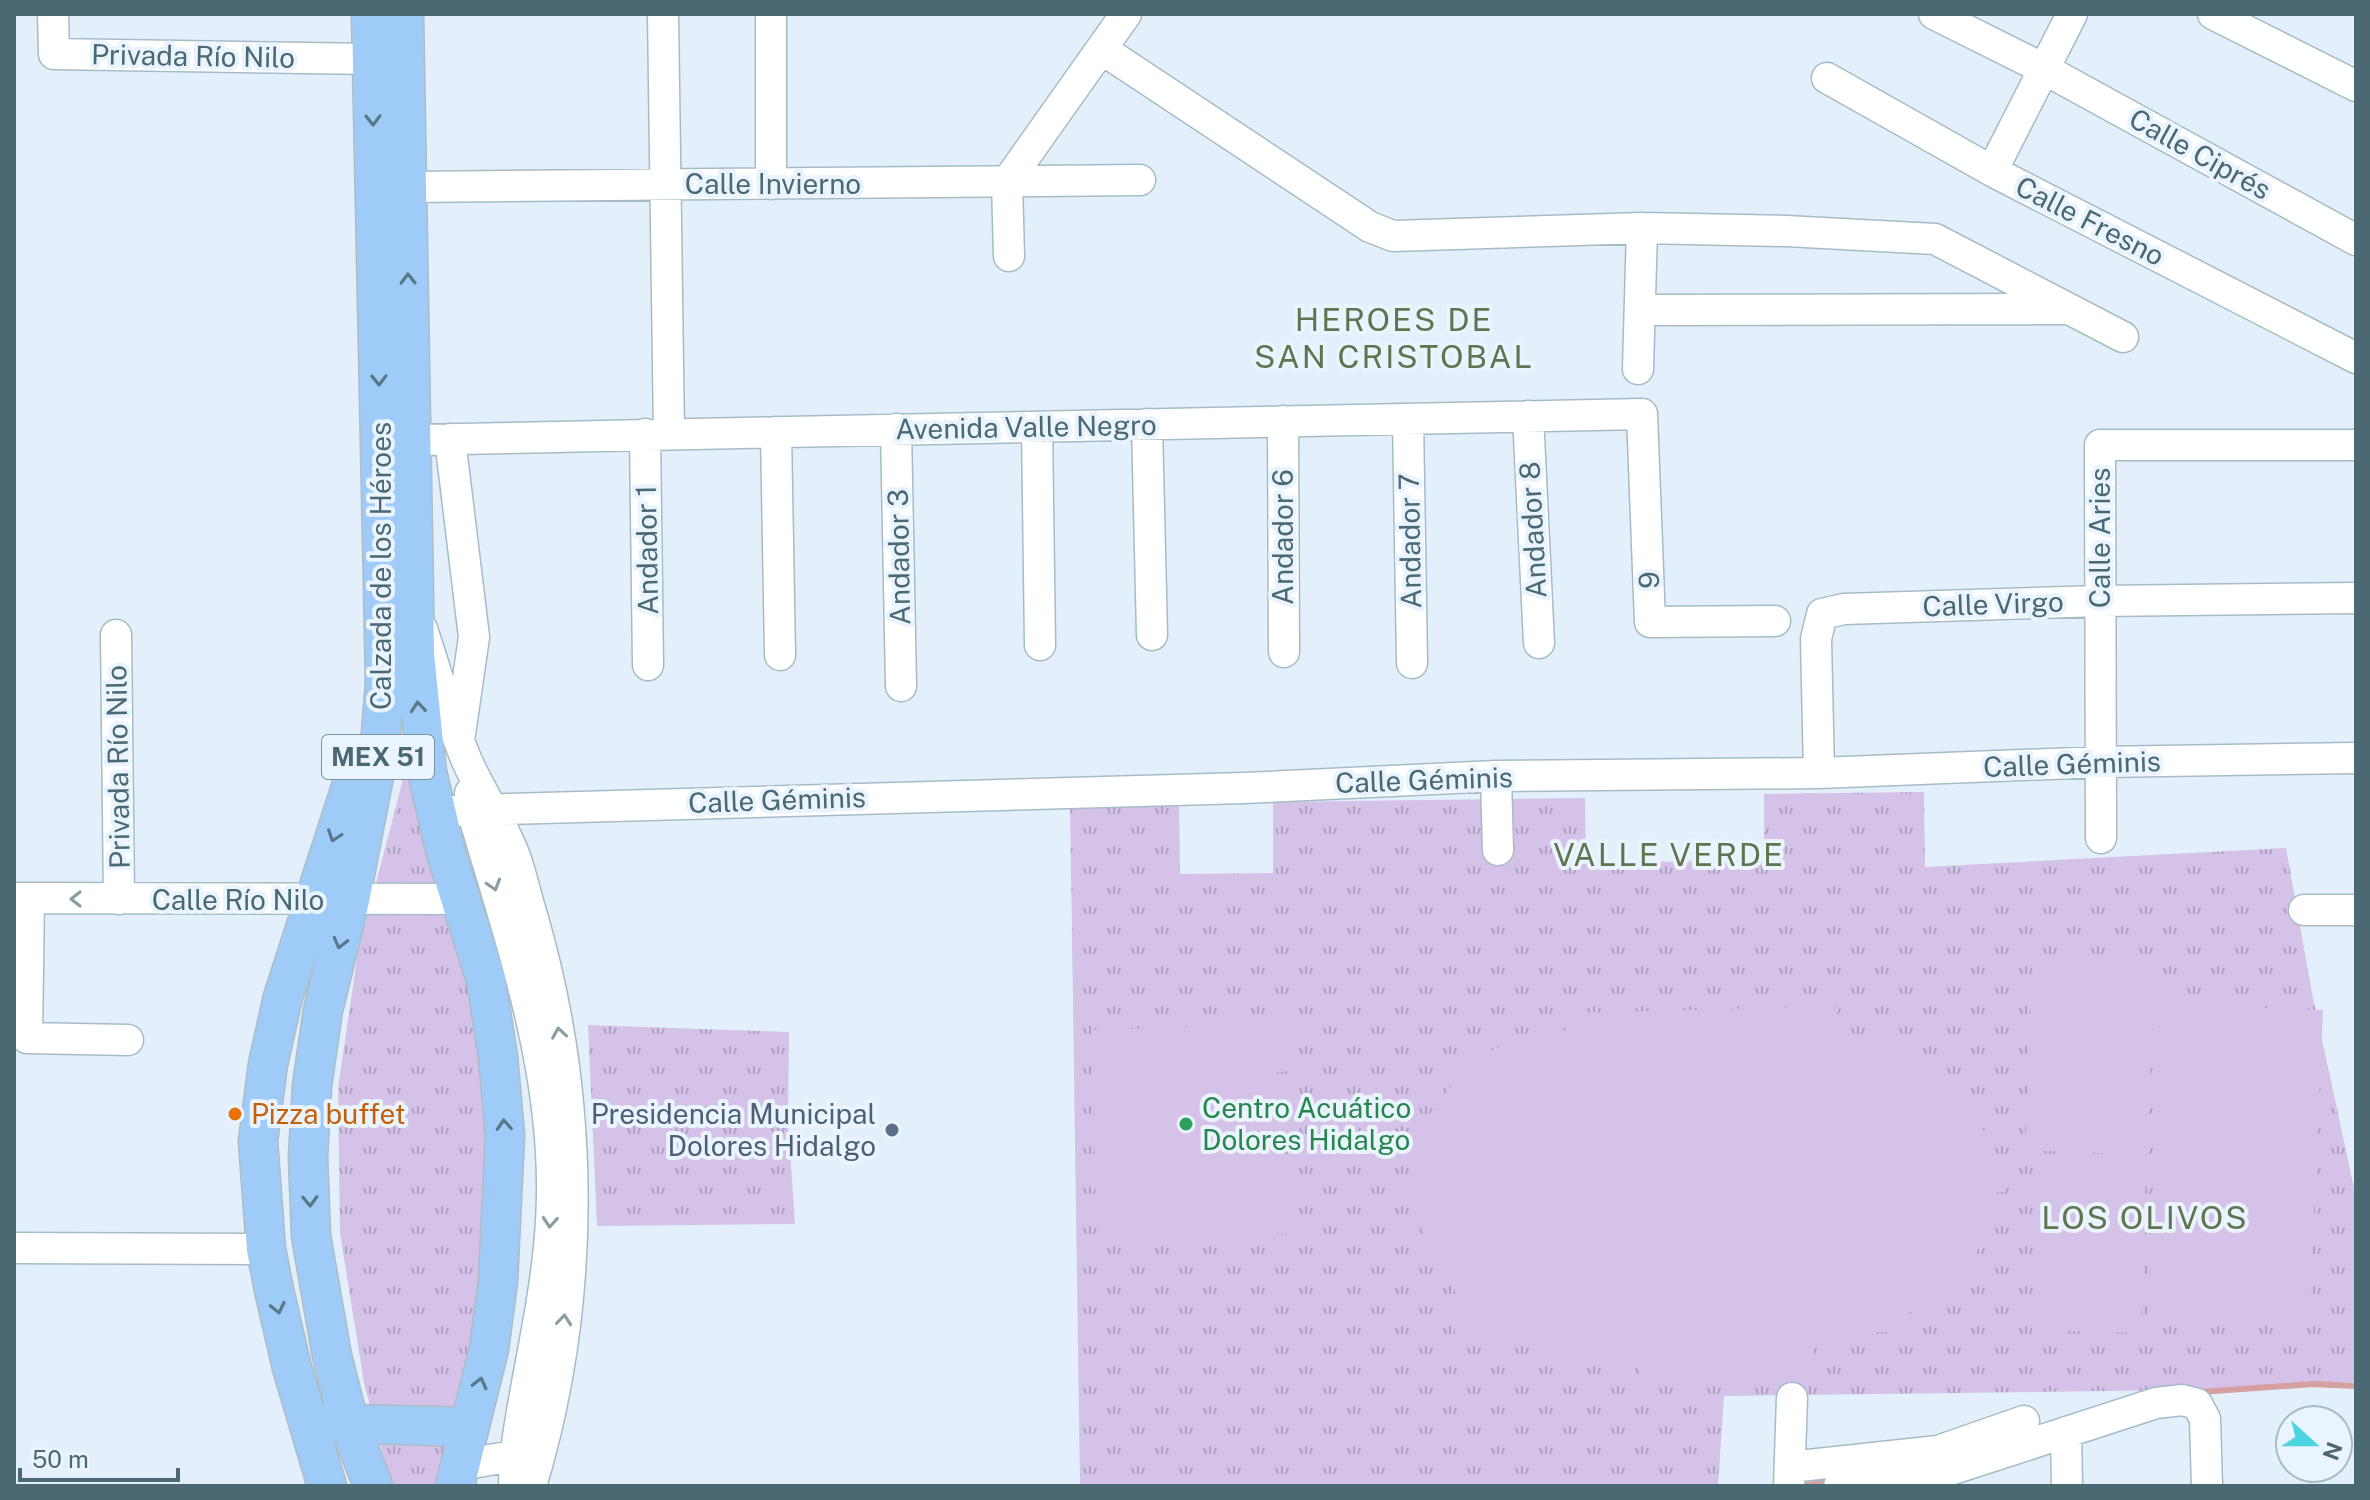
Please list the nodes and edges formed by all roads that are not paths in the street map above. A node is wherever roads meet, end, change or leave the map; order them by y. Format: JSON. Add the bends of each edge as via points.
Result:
{"nodes":[{"id":1,"x":53,"y":14,"type":"edge"},
{"id":2,"x":371,"y":14,"type":"edge"},
{"id":3,"x":404,"y":14,"type":"edge"},
{"id":4,"x":663,"y":14,"type":"edge"},
{"id":5,"x":771,"y":14,"type":"edge"},
{"id":6,"x":1126,"y":14,"type":"edge"},
{"id":7,"x":1934,"y":14,"type":"edge"},
{"id":8,"x":2072,"y":14,"type":"edge"},
{"id":9,"x":2213,"y":14,"type":"edge"},
{"id":10,"x":1103,"y":50,"type":"junction"},
{"id":11,"x":372,"y":59,"type":"junction"},
{"id":12,"x":2044,"y":69,"type":"junction"},
{"id":13,"x":1827,"y":78,"type":"dead end"},
{"id":14,"x":2356,"y":86,"type":"edge"},
{"id":15,"x":1992,"y":171,"type":"junction"},
{"id":16,"x":1140,"y":180,"type":"dead end"},
{"id":17,"x":1007,"y":182,"type":"junction"},
{"id":18,"x":771,"y":184,"type":"junction"},
{"id":19,"x":665,"y":185,"type":"junction"},
{"id":20,"x":407,"y":187,"type":"junction"},
{"id":21,"x":1642,"y":228,"type":"junction"},
{"id":22,"x":2356,"y":240,"type":"edge"},
{"id":23,"x":1009,"y":256,"type":"dead end"},
{"id":24,"x":2070,"y":309,"type":"junction"},
{"id":25,"x":1640,"y":310,"type":"junction"},
{"id":26,"x":2123,"y":337,"type":"dead end"},
{"id":27,"x":2356,"y":358,"type":"edge"},
{"id":28,"x":1638,"y":369,"type":"dead end"},
{"id":29,"x":1642,"y":414,"type":"joint"},
{"id":30,"x":1528,"y":416,"type":"junction"},
{"id":31,"x":1408,"y":419,"type":"junction"},
{"id":32,"x":1283,"y":421,"type":"junction"},
{"id":33,"x":1147,"y":424,"type":"junction"},
{"id":34,"x":1037,"y":427,"type":"junction"},
{"id":35,"x":896,"y":429,"type":"junction"},
{"id":36,"x":776,"y":432,"type":"junction"},
{"id":37,"x":657,"y":434,"type":"junction"},
{"id":38,"x":450,"y":439,"type":"junction"},
{"id":39,"x":411,"y":440,"type":"junction"},
{"id":40,"x":2356,"y":445,"type":"edge"},
{"id":41,"x":2356,"y":598,"type":"edge"},
{"id":42,"x":2100,"y":601,"type":"junction"},
{"id":43,"x":414,"y":604,"type":"junction"},
{"id":44,"x":1775,"y":621,"type":"dead end"},
{"id":45,"x":116,"y":635,"type":"dead end"},
{"id":46,"x":1152,"y":635,"type":"dead end"},
{"id":47,"x":1539,"y":643,"type":"dead end"},
{"id":48,"x":1040,"y":645,"type":"dead end"},
{"id":49,"x":1284,"y":652,"type":"dead end"},
{"id":50,"x":780,"y":655,"type":"dead end"},
{"id":51,"x":1412,"y":663,"type":"dead end"},
{"id":52,"x":648,"y":665,"type":"dead end"},
{"id":53,"x":385,"y":682,"type":"junction"},
{"id":54,"x":901,"y":686,"type":"dead end"},
{"id":55,"x":464,"y":751,"type":"junction"},
{"id":56,"x":2356,"y":758,"type":"edge"},
{"id":57,"x":2100,"y":762,"type":"junction"},
{"id":58,"x":1819,"y":773,"type":"junction"},
{"id":59,"x":1496,"y":776,"type":"junction"},
{"id":60,"x":467,"y":810,"type":"junction"},
{"id":61,"x":2101,"y":838,"type":"dead end"},
{"id":62,"x":1498,"y":850,"type":"dead end"},
{"id":63,"x":22,"y":898,"type":"edge"},
{"id":64,"x":119,"y":899,"type":"junction"},
{"id":65,"x":313,"y":899,"type":"junction"},
{"id":66,"x":462,"y":899,"type":"junction"},
{"id":67,"x":350,"y":900,"type":"junction"},
{"id":68,"x":2304,"y":910,"type":"dead end"},
{"id":69,"x":2356,"y":910,"type":"edge"},
{"id":70,"x":128,"y":1040,"type":"dead end"},
{"id":71,"x":14,"y":1248,"type":"edge"},
{"id":72,"x":266,"y":1249,"type":"junction"},
{"id":73,"x":1792,"y":1398,"type":"dead end"},
{"id":74,"x":2024,"y":1421,"type":"dead end"},
{"id":75,"x":308,"y":1423,"type":"junction"},
{"id":76,"x":349,"y":1423,"type":"junction"},
{"id":77,"x":469,"y":1427,"type":"junction"},
{"id":78,"x":2066,"y":1432,"type":"junction"},
{"id":79,"x":523,"y":1465,"type":"edge"},
{"id":80,"x":457,"y":1475,"type":"edge"},
{"id":81,"x":1789,"y":1477,"type":"edge"},
{"id":82,"x":1928,"y":1480,"type":"edge"},
{"id":83,"x":327,"y":1486,"type":"edge"},
{"id":84,"x":373,"y":1486,"type":"edge"},
{"id":85,"x":531,"y":1486,"type":"edge"},
{"id":86,"x":1839,"y":1486,"type":"edge"},
{"id":87,"x":2067,"y":1486,"type":"edge"},
{"id":88,"x":2207,"y":1486,"type":"edge"}],
"edges":[{"from":1,"to":11,"type":"street","name":"Privada Río Nilo","via":[[54,54]]},
{"from":2,"to":11,"type":"main road","name":"Calzada de los Héroes","number":"MEX 51"},
{"from":3,"to":20,"type":"main road","name":"Calzada de los Héroes","number":"MEX 51"},
{"from":4,"to":19,"type":"street","name":"Andador 1"},
{"from":5,"to":18,"type":"street"},
{"from":6,"to":10,"type":"street"},
{"from":7,"to":12,"type":"street","name":"Calle Ciprés"},
{"from":8,"to":12,"type":"street"},
{"from":9,"to":14,"type":"street"},
{"from":10,"to":17,"type":"street"},
{"from":10,"to":21,"type":"street","via":[[1370,227],[1393,236]]},
{"from":11,"to":53,"type":"main road","name":"Calzada de los Héroes","number":"MEX 51","one_way":true},
{"from":12,"to":15,"type":"street"},
{"from":12,"to":22,"type":"street","name":"Calle Ciprés"},
{"from":13,"to":15,"type":"street","name":"Calle Fresno"},
{"from":15,"to":27,"type":"street","name":"Calle Fresno"},
{"from":16,"to":17,"type":"street","name":"Calle Invierno"},
{"from":17,"to":18,"type":"street","name":"Calle Invierno"},
{"from":17,"to":23,"type":"street"},
{"from":18,"to":19,"type":"street","name":"Calle Invierno"},
{"from":19,"to":20,"type":"street","name":"Calle Invierno"},
{"from":19,"to":37,"type":"street","name":"Andador 1"},
{"from":39,"to":20,"type":"main road","name":"Calzada de los Héroes","number":"MEX 51","one_way":true},
{"from":21,"to":24,"type":"street","via":[[1935,239]]},
{"from":21,"to":25,"type":"street"},
{"from":24,"to":25,"type":"street"},
{"from":24,"to":26,"type":"street"},
{"from":25,"to":28,"type":"street"},
{"from":29,"to":30,"type":"street","name":"Avenida Valle Negro"},
{"from":29,"to":44,"type":"street","name":"9","via":[[1650,622]]},
{"from":30,"to":31,"type":"street","name":"Avenida Valle Negro"},
{"from":30,"to":47,"type":"street","name":"Andador 8"},
{"from":31,"to":32,"type":"street","name":"Avenida Valle Negro"},
{"from":31,"to":51,"type":"street","name":"Andador 7"},
{"from":32,"to":33,"type":"street","name":"Avenida Valle Negro"},
{"from":32,"to":49,"type":"street","name":"Andador 6"},
{"from":33,"to":34,"type":"street","name":"Avenida Valle Negro"},
{"from":33,"to":46,"type":"street"},
{"from":34,"to":35,"type":"street","name":"Avenida Valle Negro"},
{"from":34,"to":48,"type":"street"},
{"from":35,"to":36,"type":"street","name":"Avenida Valle Negro"},
{"from":35,"to":54,"type":"street","name":"Andador 3"},
{"from":36,"to":37,"type":"street","name":"Avenida Valle Negro"},
{"from":36,"to":50,"type":"street"},
{"from":37,"to":38,"type":"street","name":"Avenida Valle Negro"},
{"from":37,"to":52,"type":"street","name":"Andador 1"},
{"from":38,"to":39,"type":"street","name":"Avenida Valle Negro"},
{"from":38,"to":55,"type":"street","via":[[474,637]]},
{"from":39,"to":43,"type":"main road","name":"Calzada de los Héroes","number":"MEX 51"},
{"from":40,"to":42,"type":"street","name":"Calle Aries","via":[[2100,445]]},
{"from":41,"to":42,"type":"street","name":"Calle Virgo"},
{"from":42,"to":57,"type":"street","name":"Calle Aries"},
{"from":42,"to":58,"type":"street","name":"Calle Virgo","via":[[1822,614],[1816,639]]},
{"from":43,"to":55,"type":"street"},
{"from":60,"to":43,"type":"main road","name":"Calzada de los Héroes","number":"MEX 51","one_way":true,"via":[[427,772]]},
{"from":45,"to":64,"type":"street","name":"Privada Río Nilo"},
{"from":53,"to":65,"type":"main road","one_way":true},
{"from":53,"to":67,"type":"main road","name":"Calzada de los Héroes","number":"MEX 51","via":[[380,745]]},
{"from":55,"to":60,"type":"street"},
{"from":56,"to":57,"type":"street","name":"Calle Géminis"},
{"from":57,"to":58,"type":"street","name":"Calle Géminis"},
{"from":57,"to":61,"type":"street","name":"Calle Aries"},
{"from":58,"to":59,"type":"street","name":"Calle Géminis"},
{"from":59,"to":60,"type":"street","name":"Calle Géminis"},
{"from":59,"to":62,"type":"street"},
{"from":60,"to":66,"type":"main road","name":"Calzada de los Héroes","number":"MEX 51","via":[[446,853]]},
{"from":60,"to":79,"type":"street","via":[[514,854],[535,973],[561,1043],[571,1143],[573,1236]]},
{"from":64,"to":63,"type":"street","name":"Calle Río Nilo","one_way":true},
{"from":63,"to":70,"type":"street","via":[[27,1038]]},
{"from":64,"to":65,"type":"street","name":"Calle Río Nilo"},
{"from":65,"to":67,"type":"street","name":"Calle Río Nilo"},
{"from":65,"to":72,"type":"main road","via":[[268,1064],[258,1141]]},
{"from":66,"to":67,"type":"street","name":"Calle Río Nilo"},
{"from":77,"to":66,"type":"main road","name":"Calzada de los Héroes","number":"MEX 51","one_way":true,"via":[[489,1349],[498,1282],[505,1135],[486,980]]},
{"from":67,"to":76,"type":"main road","name":"Calzada de los Héroes","number":"MEX 51","one_way":true,"via":[[323,1010],[308,1157],[311,1236]]},
{"from":68,"to":69,"type":"street"},
{"from":71,"to":72,"type":"street"},
{"from":72,"to":75,"type":"main road","one_way":true},
{"from":73,"to":81,"type":"street"},
{"from":74,"to":81,"type":"street","via":[[1938,1451]]},
{"from":75,"to":76,"type":"main road"},
{"from":75,"to":83,"type":"main road"},
{"from":76,"to":77,"type":"main road"},
{"from":76,"to":84,"type":"main road","name":"Calzada de los Héroes","number":"MEX 51"},
{"from":77,"to":80,"type":"main road","name":"Calzada de los Héroes","number":"MEX 51"},
{"from":78,"to":82,"type":"street"},
{"from":78,"to":87,"type":"street"},
{"from":78,"to":88,"type":"street","via":[[2156,1403],[2197,1404],[2205,1419]]},
{"from":79,"to":80,"type":"street"},
{"from":79,"to":85,"type":"street"},
{"from":82,"to":86,"type":"street"}]}
